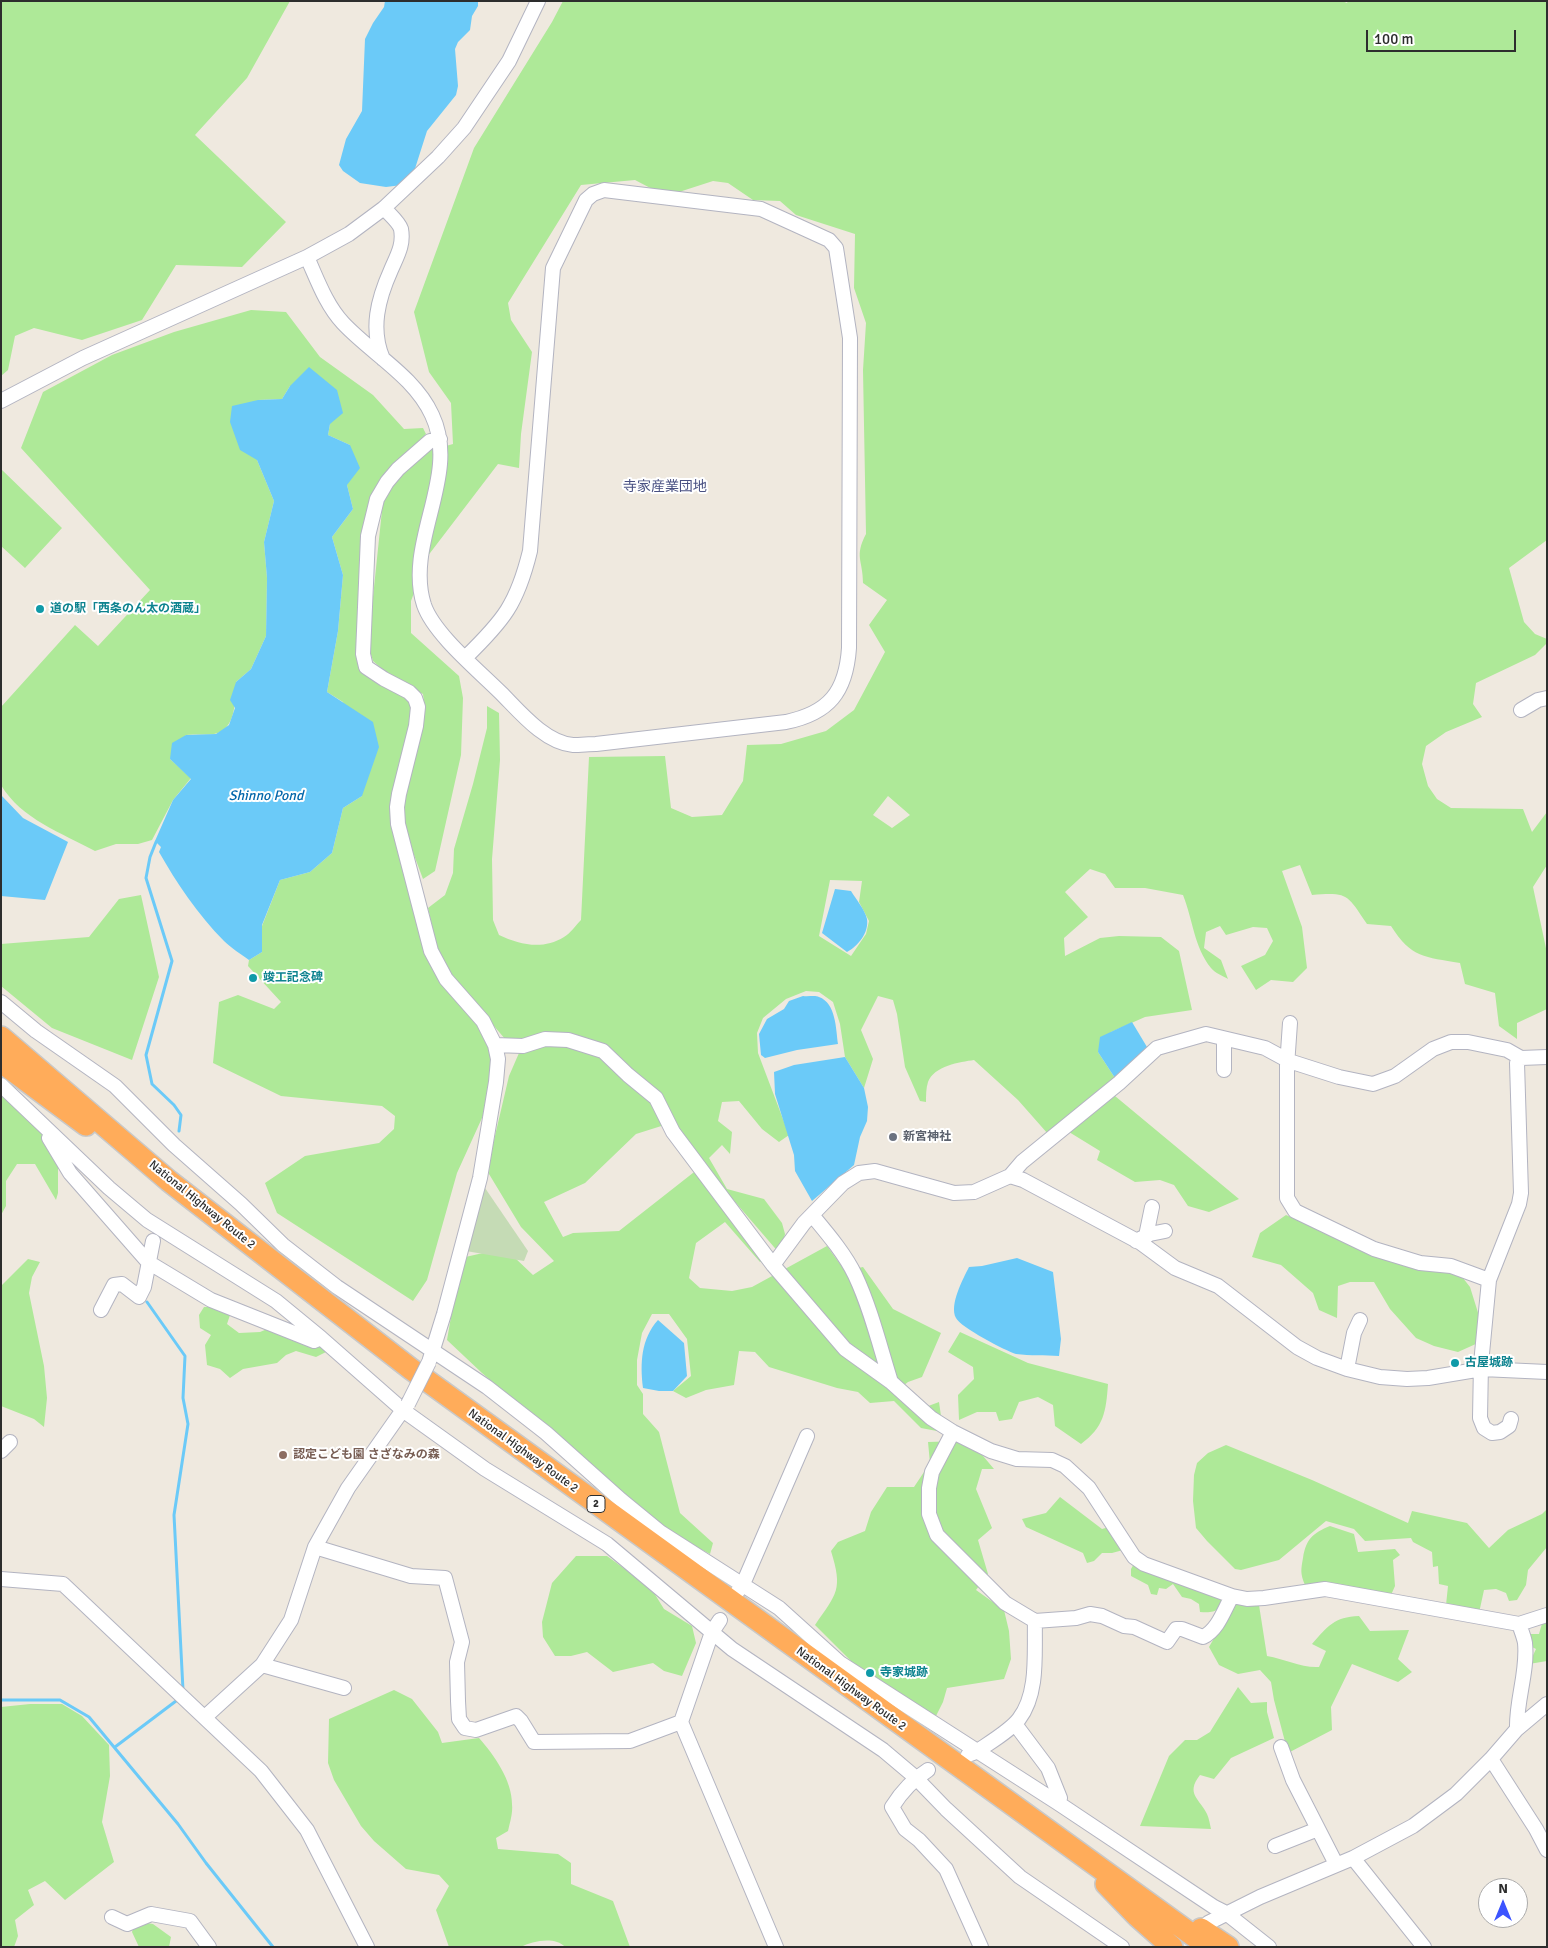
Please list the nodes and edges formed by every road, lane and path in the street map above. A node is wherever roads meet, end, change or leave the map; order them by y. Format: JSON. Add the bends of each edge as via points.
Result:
{"nodes":[{"id":1,"x":538,"y":1,"type":"edge"},
{"id":2,"x":384,"y":208,"type":"junction"},
{"id":3,"x":307,"y":257,"type":"junction"},
{"id":4,"x":384,"y":360,"type":"junction"},
{"id":5,"x":1,"y":401,"type":"edge"},
{"id":6,"x":440,"y":439,"type":"junction"},
{"id":7,"x":465,"y":658,"type":"junction"},
{"id":8,"x":1547,"y":698,"type":"edge"},
{"id":9,"x":1521,"y":710,"type":"dead end"},
{"id":10,"x":1,"y":1002,"type":"edge"},
{"id":11,"x":1,"y":1021,"type":"edge"},
{"id":12,"x":1290,"y":1023,"type":"dead end"},
{"id":13,"x":1,"y":1037,"type":"edge"},
{"id":14,"x":1224,"y":1039,"type":"junction"},
{"id":15,"x":495,"y":1045,"type":"junction"},
{"id":16,"x":1547,"y":1057,"type":"edge"},
{"id":17,"x":1521,"y":1058,"type":"junction"},
{"id":18,"x":1289,"y":1061,"type":"junction"},
{"id":19,"x":1,"y":1062,"type":"edge"},
{"id":20,"x":1224,"y":1070,"type":"dead end"},
{"id":21,"x":1,"y":1085,"type":"edge"},
{"id":22,"x":41,"y":1122,"type":"junction"},
{"id":23,"x":124,"y":1141,"type":"junction"},
{"id":24,"x":1010,"y":1176,"type":"junction"},
{"id":25,"x":170,"y":1181,"type":"junction"},
{"id":26,"x":1152,"y":1207,"type":"dead end"},
{"id":27,"x":812,"y":1215,"type":"junction"},
{"id":28,"x":1166,"y":1231,"type":"dead end"},
{"id":29,"x":1141,"y":1238,"type":"junction"},
{"id":30,"x":153,"y":1241,"type":"dead end"},
{"id":31,"x":148,"y":1262,"type":"junction"},
{"id":32,"x":773,"y":1265,"type":"junction"},
{"id":33,"x":1489,"y":1280,"type":"junction"},
{"id":34,"x":102,"y":1310,"type":"dead end"},
{"id":35,"x":1360,"y":1320,"type":"dead end"},
{"id":36,"x":321,"y":1338,"type":"junction"},
{"id":37,"x":431,"y":1357,"type":"junction"},
{"id":38,"x":1347,"y":1369,"type":"junction"},
{"id":39,"x":1482,"y":1369,"type":"junction"},
{"id":40,"x":1547,"y":1372,"type":"edge"},
{"id":41,"x":891,"y":1382,"type":"junction"},
{"id":42,"x":406,"y":1408,"type":"junction"},
{"id":43,"x":1511,"y":1419,"type":"dead end"},
{"id":44,"x":953,"y":1432,"type":"junction"},
{"id":45,"x":806,"y":1436,"type":"dead end"},
{"id":46,"x":315,"y":1547,"type":"junction"},
{"id":47,"x":1,"y":1579,"type":"edge"},
{"id":48,"x":738,"y":1590,"type":"junction"},
{"id":49,"x":1232,"y":1596,"type":"junction"},
{"id":50,"x":1547,"y":1615,"type":"edge"},
{"id":51,"x":720,"y":1620,"type":"dead end"},
{"id":52,"x":1035,"y":1621,"type":"junction"},
{"id":53,"x":1519,"y":1624,"type":"junction"},
{"id":54,"x":712,"y":1632,"type":"junction"},
{"id":55,"x":262,"y":1665,"type":"junction"},
{"id":56,"x":344,"y":1688,"type":"dead end"},
{"id":57,"x":1547,"y":1704,"type":"edge"},
{"id":58,"x":205,"y":1717,"type":"junction"},
{"id":59,"x":681,"y":1722,"type":"junction"},
{"id":60,"x":1015,"y":1724,"type":"junction"},
{"id":61,"x":1518,"y":1729,"type":"junction"},
{"id":62,"x":1281,"y":1747,"type":"dead end"},
{"id":63,"x":976,"y":1752,"type":"junction"},
{"id":64,"x":959,"y":1758,"type":"dead end"},
{"id":65,"x":1491,"y":1759,"type":"junction"},
{"id":66,"x":928,"y":1770,"type":"dead end"},
{"id":67,"x":916,"y":1777,"type":"junction"},
{"id":68,"x":1058,"y":1803,"type":"junction"},
{"id":69,"x":1318,"y":1829,"type":"junction"},
{"id":70,"x":1068,"y":1844,"type":"junction"},
{"id":71,"x":1275,"y":1846,"type":"dead end"},
{"id":72,"x":1547,"y":1850,"type":"edge"},
{"id":73,"x":1353,"y":1858,"type":"junction"},
{"id":74,"x":1336,"y":1864,"type":"junction"},
{"id":75,"x":1226,"y":1913,"type":"junction"},
{"id":76,"x":112,"y":1917,"type":"dead end"},
{"id":77,"x":1208,"y":1923,"type":"dead end"},
{"id":78,"x":210,"y":1947,"type":"edge"},
{"id":79,"x":367,"y":1947,"type":"edge"},
{"id":80,"x":776,"y":1947,"type":"edge"},
{"id":81,"x":981,"y":1947,"type":"edge"},
{"id":82,"x":1122,"y":1947,"type":"edge"},
{"id":83,"x":1172,"y":1947,"type":"edge"},
{"id":84,"x":1210,"y":1947,"type":"edge"},
{"id":85,"x":1228,"y":1947,"type":"edge"},
{"id":86,"x":1269,"y":1947,"type":"edge"},
{"id":87,"x":1424,"y":1947,"type":"edge"}],
"edges":[{"from":1,"to":2,"type":"street","via":[[509,61],[464,128]]},
{"from":2,"to":3,"type":"street","via":[[349,234]]},
{"from":2,"to":4,"type":"street","via":[[401,227],[402,246],[377,308],[376,333]]},
{"from":3,"to":4,"type":"street","via":[[327,300],[342,322]]},
{"from":3,"to":5,"type":"street","via":[[83,358]]},
{"from":4,"to":6,"type":"street","via":[[424,399]]},
{"from":6,"to":7,"type":"street","via":[[439,474],[422,549],[421,586],[424,605],[433,622]]},
{"from":6,"to":15,"type":"street","via":[[430,440],[398,469],[378,499],[368,536],[363,654],[370,670],[415,698],[418,716],[398,794],[398,824],[431,951],[446,979],[483,1021]]},
{"from":7,"to":7,"type":"street","via":[[536,727],[572,745],[786,722],[804,718],[833,699],[848,666],[849,648],[850,338],[836,248],[829,240],[761,209],[604,190],[586,200],[553,268],[530,551],[524,577],[516,598],[496,627]]},
{"from":8,"to":9,"type":"street"},
{"from":10,"to":37,"type":"street","via":[[36,1031],[115,1086],[283,1246]]},
{"from":11,"to":23,"type":"highway"},
{"from":12,"to":18,"type":"street"},
{"from":13,"to":23,"type":"highway","name":"National Highway Route 2","number":"2"},
{"from":14,"to":18,"type":"street","via":[[1265,1048]]},
{"from":14,"to":20,"type":"street"},
{"from":14,"to":24,"type":"street","via":[[1206,1034],[1157,1048],[1022,1162]]},
{"from":15,"to":32,"type":"street","via":[[523,1046],[545,1039],[568,1040],[603,1051],[656,1098],[673,1132]]},
{"from":15,"to":37,"type":"street","via":[[498,1060],[496,1082],[480,1178]]},
{"from":16,"to":17,"type":"street"},
{"from":17,"to":18,"type":"street","via":[[1507,1050],[1451,1042],[1433,1049],[1395,1076],[1373,1084]]},
{"from":17,"to":33,"type":"street","via":[[1517,1063],[1521,1193]]},
{"from":18,"to":33,"type":"street","via":[[1286,1198],[1295,1211],[1374,1249],[1420,1263],[1451,1266]]},
{"from":19,"to":25,"type":"highway","via":[[77,1119]]},
{"from":21,"to":22,"type":"street"},
{"from":22,"to":31,"type":"street","via":[[41,1128],[70,1173]]},
{"from":22,"to":36,"type":"street","via":[[147,1220],[276,1301]]},
{"from":23,"to":25,"type":"highway","name":"National Highway Route 2","number":"2"},
{"from":24,"to":27,"type":"street","via":[[974,1192],[954,1193],[875,1171],[859,1173]]},
{"from":24,"to":29,"type":"street"},
{"from":25,"to":70,"type":"highway","name":"National Highway Route 2","number":"2","via":[[411,1369]]},
{"from":26,"to":29,"type":"street"},
{"from":27,"to":32,"type":"street"},
{"from":27,"to":41,"type":"street","via":[[855,1274]]},
{"from":28,"to":29,"type":"street"},
{"from":29,"to":38,"type":"street","via":[[1175,1268],[1218,1286],[1297,1347]]},
{"from":30,"to":31,"type":"street"},
{"from":31,"to":34,"type":"street","via":[[139,1297],[122,1284],[114,1285]]},
{"from":31,"to":36,"type":"street","via":[[211,1300],[314,1341]]},
{"from":32,"to":41,"type":"street","via":[[845,1349]]},
{"from":33,"to":39,"type":"street"},
{"from":35,"to":38,"type":"street"},
{"from":36,"to":42,"type":"street"},
{"from":37,"to":42,"type":"street","bridge":true},
{"from":37,"to":48,"type":"street","via":[[487,1387],[546,1433],[660,1532]]},
{"from":38,"to":39,"type":"street","via":[[1407,1379]]},
{"from":39,"to":40,"type":"street"},
{"from":39,"to":43,"type":"street","via":[[1480,1418],[1484,1428],[1500,1432],[1509,1426]]},
{"from":41,"to":44,"type":"street","via":[[931,1418]]},
{"from":42,"to":46,"type":"street","via":[[348,1488]]},
{"from":42,"to":54,"type":"street","via":[[485,1469],[608,1544]]},
{"from":44,"to":49,"type":"street","via":[[991,1451],[1017,1459],[1052,1460],[1065,1466],[1089,1488],[1134,1557],[1161,1572]]},
{"from":44,"to":52,"type":"street","via":[[932,1472],[928,1488],[930,1514],[937,1535],[1005,1604]]},
{"from":45,"to":48,"type":"street"},
{"from":46,"to":55,"type":"street","via":[[290,1620]]},
{"from":46,"to":59,"type":"street","via":[[411,1576],[445,1578],[462,1642],[457,1662],[458,1701],[459,1719],[465,1728],[476,1730],[516,1716],[522,1720],[534,1742],[630,1741]]},
{"from":47,"to":58,"type":"street","via":[[63,1584]]},
{"from":48,"to":63,"type":"street","via":[[779,1608],[840,1663]]},
{"from":49,"to":52,"type":"street","via":[[1210,1634],[1203,1637],[1176,1629],[1167,1642],[1134,1627],[1090,1614]]},
{"from":49,"to":53,"type":"street","via":[[1264,1598],[1325,1589]]},
{"from":50,"to":53,"type":"street"},
{"from":51,"to":54,"type":"street"},
{"from":52,"to":60,"type":"street","via":[[1031,1689],[1027,1704]]},
{"from":53,"to":61,"type":"street","via":[[1525,1642]]},
{"from":54,"to":59,"type":"street"},
{"from":54,"to":67,"type":"street","via":[[884,1750]]},
{"from":55,"to":56,"type":"street"},
{"from":55,"to":58,"type":"street"},
{"from":57,"to":61,"type":"street"},
{"from":58,"to":79,"type":"street","via":[[261,1771],[307,1830]]},
{"from":59,"to":80,"type":"street"},
{"from":60,"to":63,"type":"street"},
{"from":60,"to":68,"type":"street","via":[[1048,1768],[1060,1798]]},
{"from":61,"to":65,"type":"street"},
{"from":62,"to":69,"type":"street","via":[[1293,1780]]},
{"from":63,"to":64,"type":"street"},
{"from":63,"to":68,"type":"street"},
{"from":65,"to":72,"type":"street"},
{"from":65,"to":73,"type":"street","via":[[1442,1806],[1414,1826]]},
{"from":66,"to":67,"type":"street"},
{"from":67,"to":81,"type":"street","via":[[892,1807],[905,1829],[946,1869]]},
{"from":67,"to":82,"type":"street","via":[[1020,1877]]},
{"from":68,"to":75,"type":"street"},
{"from":69,"to":71,"type":"street"},
{"from":69,"to":74,"type":"street"},
{"from":70,"to":83,"type":"highway","via":[[1137,1916]]},
{"from":70,"to":84,"type":"highway","name":"National Highway Route 2","number":"2"},
{"from":70,"to":85,"type":"highway"},
{"from":73,"to":74,"type":"street"},
{"from":73,"to":87,"type":"street"},
{"from":74,"to":75,"type":"street"},
{"from":75,"to":77,"type":"street"},
{"from":75,"to":86,"type":"street"},
{"from":76,"to":78,"type":"street","via":[[127,1924],[152,1914],[190,1921]]}]}
